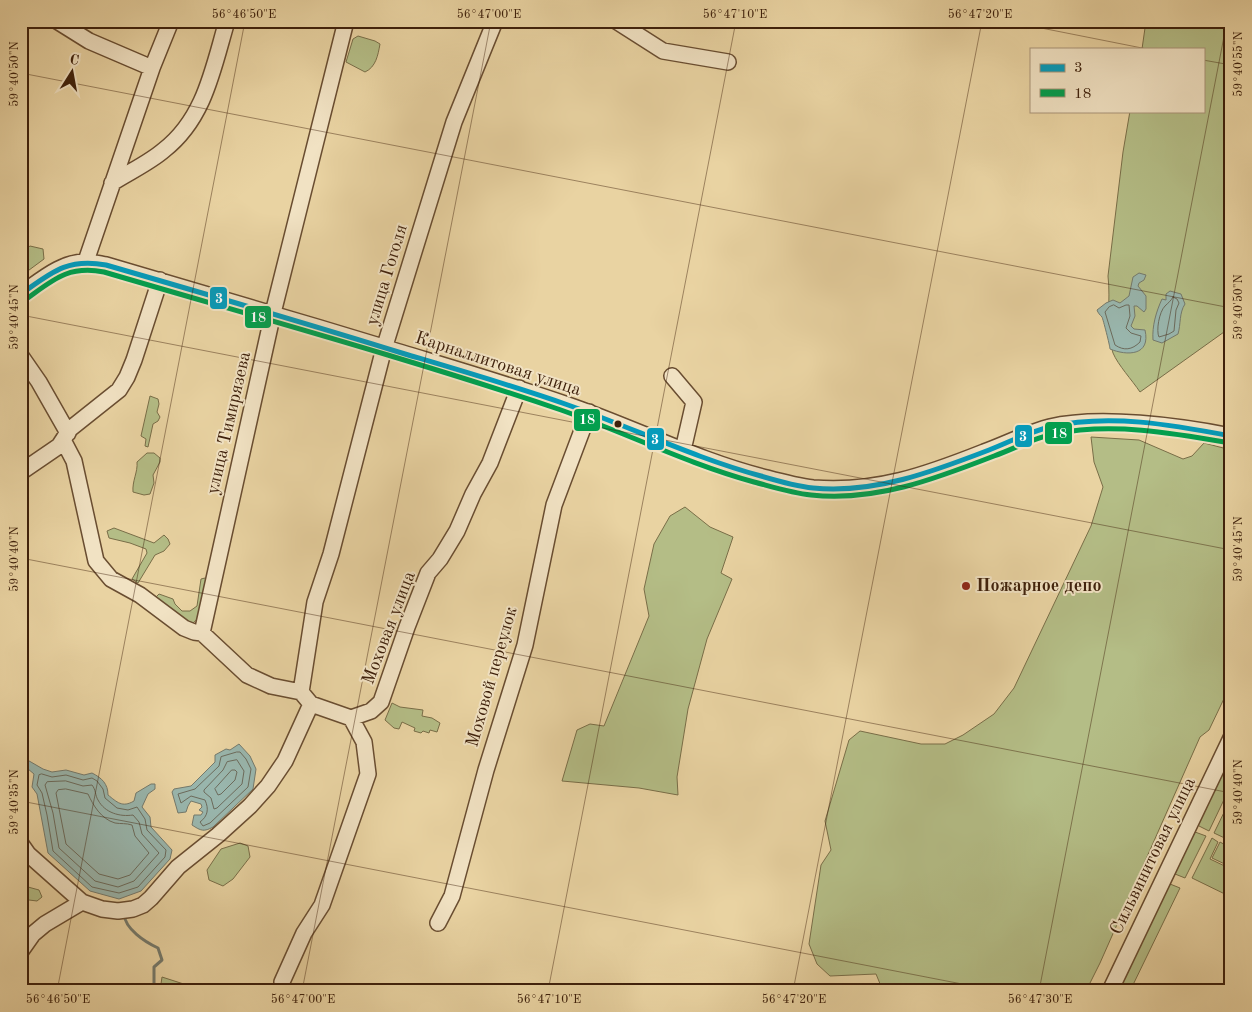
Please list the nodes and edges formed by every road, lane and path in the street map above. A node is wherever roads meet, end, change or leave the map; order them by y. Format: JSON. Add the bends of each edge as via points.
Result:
{"nodes":[{"id":1,"x":57,"y":21,"type":"edge"},
{"id":2,"x":171,"y":21,"type":"edge"},
{"id":3,"x":226,"y":21,"type":"edge"},
{"id":4,"x":346,"y":21,"type":"edge"},
{"id":5,"x":495,"y":21,"type":"edge"},
{"id":6,"x":616,"y":21,"type":"edge"},
{"id":7,"x":728,"y":62,"type":"dead end"},
{"id":8,"x":152,"y":68,"type":"junction"},
{"id":9,"x":112,"y":183,"type":"junction"},
{"id":10,"x":86,"y":261,"type":"junction"},
{"id":11,"x":160,"y":280,"type":"junction"},
{"id":12,"x":21,"y":294,"type":"edge"},
{"id":13,"x":273,"y":313,"type":"junction"},
{"id":14,"x":384,"y":348,"type":"junction"},
{"id":15,"x":21,"y":356,"type":"edge"},
{"id":16,"x":672,"y":376,"type":"dead end"},
{"id":17,"x":519,"y":388,"type":"junction"},
{"id":18,"x":588,"y":412,"type":"junction"},
{"id":19,"x":1231,"y":436,"type":"edge"},
{"id":20,"x":66,"y":437,"type":"junction"},
{"id":21,"x":683,"y":450,"type":"junction"},
{"id":22,"x":21,"y":472,"type":"edge"},
{"id":23,"x":202,"y":632,"type":"junction"},
{"id":24,"x":306,"y":698,"type":"junction"},
{"id":25,"x":351,"y":718,"type":"junction"},
{"id":26,"x":1231,"y":738,"type":"edge"},
{"id":27,"x":21,"y":844,"type":"edge"},
{"id":28,"x":82,"y":902,"type":"junction"},
{"id":29,"x":438,"y":924,"type":"dead end"},
{"id":30,"x":21,"y":951,"type":"edge"},
{"id":31,"x":282,"y":982,"type":"dead end"},
{"id":32,"x":1110,"y":991,"type":"edge"}],
"edges":[{"from":1,"to":8,"type":"street","via":[[89,41]]},
{"from":2,"to":8,"type":"street"},
{"from":3,"to":9,"type":"street","via":[[209,85],[190,124],[163,152]]},
{"from":4,"to":13,"type":"street","name":"улица Тимирязева"},
{"from":5,"to":14,"type":"street","name":"улица Гоголя","via":[[454,122]]},
{"from":6,"to":7,"type":"street","via":[[663,51]]},
{"from":8,"to":9,"type":"street"},
{"from":9,"to":10,"type":"street"},
{"from":10,"to":11,"type":"street","name":"Карналлитовая улица"},
{"from":10,"to":12,"type":"street","name":"Карналлитовая улица","via":[[69,264]]},
{"from":11,"to":13,"type":"street","name":"Карналлитовая улица"},
{"from":11,"to":20,"type":"street","via":[[127,377],[118,390],[70,429]]},
{"from":13,"to":14,"type":"street","name":"Карналлитовая улица"},
{"from":13,"to":23,"type":"street","name":"улица Тимирязева"},
{"from":14,"to":17,"type":"street","name":"Карналлитовая улица"},
{"from":14,"to":24,"type":"street","name":"улица Гоголя","via":[[331,554],[315,602]]},
{"from":15,"to":20,"type":"street","via":[[39,382]]},
{"from":16,"to":21,"type":"street","via":[[694,402]]},
{"from":17,"to":18,"type":"street","name":"Карналлитовая улица"},
{"from":17,"to":25,"type":"street","name":"Моховая улица","via":[[490,463],[457,531],[428,573],[382,702],[371,711]]},
{"from":18,"to":21,"type":"street","name":"Карналлитовая улица"},
{"from":18,"to":29,"type":"street","name":"Моховой переулок","via":[[554,505],[525,645],[486,770],[452,896]]},
{"from":19,"to":21,"type":"street","name":"Карналлитовая улица","via":[[1134,424],[1072,423],[1036,432],[927,473],[852,489],[812,488],[784,483],[736,470]]},
{"from":20,"to":22,"type":"street","via":[[59,446]]},
{"from":20,"to":23,"type":"street","via":[[96,561],[111,579],[140,595],[184,628]]},
{"from":23,"to":24,"type":"street","via":[[247,675]]},
{"from":24,"to":25,"type":"street"},
{"from":24,"to":28,"type":"street","name":"улица Гоголя","via":[[299,732],[268,786],[218,835],[178,867],[151,898],[133,909],[118,910]]},
{"from":25,"to":31,"type":"street","via":[[364,742],[368,774],[322,905],[304,933]]},
{"from":26,"to":32,"type":"street","name":"Сильвинитовая улица"},
{"from":27,"to":28,"type":"street"},
{"from":28,"to":30,"type":"street","via":[[45,924]]}]}
